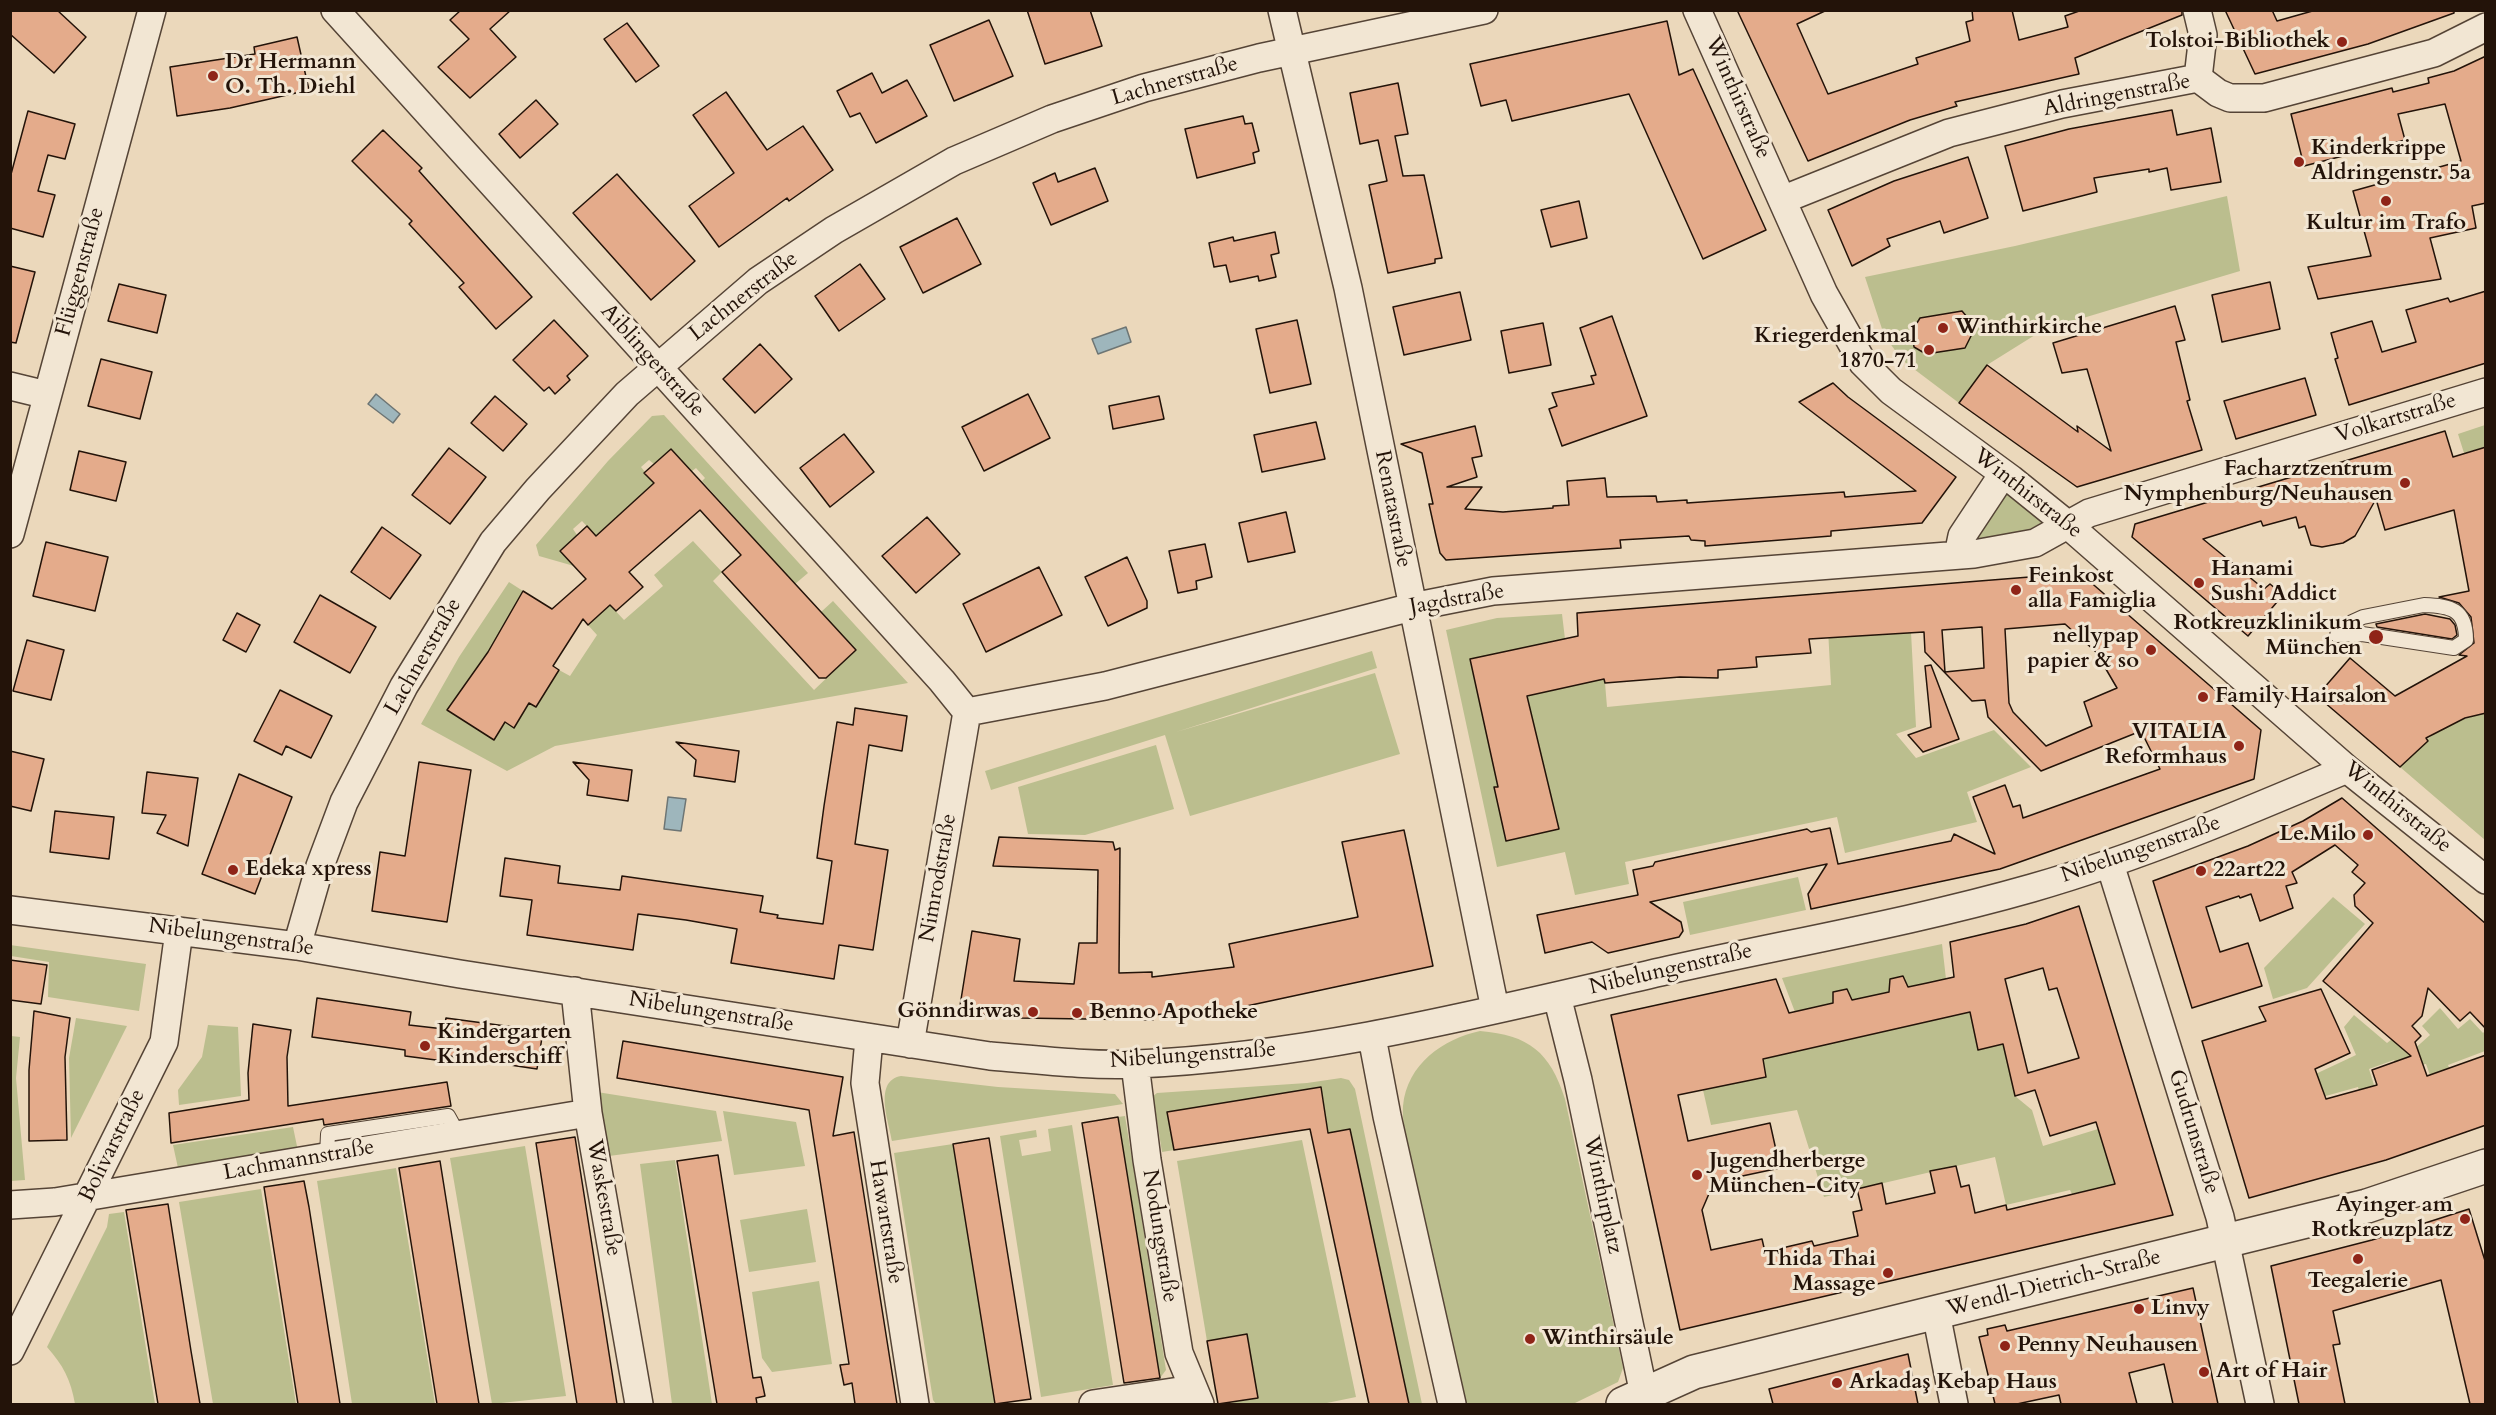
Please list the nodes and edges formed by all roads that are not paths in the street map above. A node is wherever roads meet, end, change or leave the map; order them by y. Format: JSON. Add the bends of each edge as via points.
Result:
{"nodes":[{"id":1,"x":152,"y":10,"type":"edge"},
{"id":2,"x":334,"y":10,"type":"edge"},
{"id":3,"x":1282,"y":10,"type":"edge"},
{"id":4,"x":1484,"y":10,"type":"edge"},
{"id":5,"x":1698,"y":10,"type":"edge"},
{"id":6,"x":2197,"y":10,"type":"edge"},
{"id":7,"x":2486,"y":27,"type":"edge"},
{"id":8,"x":1291,"y":51,"type":"junction"},
{"id":9,"x":2198,"y":78,"type":"junction"},
{"id":10,"x":1782,"y":200,"type":"junction"},
{"id":11,"x":657,"y":366,"type":"junction"},
{"id":12,"x":10,"y":386,"type":"edge"},
{"id":13,"x":2486,"y":392,"type":"edge"},
{"id":14,"x":48,"y":395,"type":"junction"},
{"id":15,"x":2003,"y":474,"type":"junction"},
{"id":16,"x":2068,"y":525,"type":"junction"},
{"id":17,"x":10,"y":534,"type":"edge"},
{"id":18,"x":1958,"y":555,"type":"junction"},
{"id":19,"x":1412,"y":607,"type":"junction"},
{"id":20,"x":2337,"y":635,"type":"joint"},
{"id":21,"x":968,"y":712,"type":"junction"},
{"id":22,"x":2348,"y":769,"type":"junction"},
{"id":23,"x":2110,"y":864,"type":"junction"},
{"id":24,"x":2486,"y":880,"type":"edge"},
{"id":25,"x":10,"y":910,"type":"edge"},
{"id":26,"x":178,"y":931,"type":"junction"},
{"id":27,"x":297,"y":946,"type":"junction"},
{"id":28,"x":575,"y":991,"type":"junction"},
{"id":29,"x":1557,"y":996,"type":"junction"},
{"id":30,"x":1495,"y":1009,"type":"junction"},
{"id":31,"x":1372,"y":1037,"type":"junction"},
{"id":32,"x":869,"y":1039,"type":"junction"},
{"id":33,"x":910,"y":1044,"type":"junction"},
{"id":34,"x":1135,"y":1064,"type":"junction"},
{"id":35,"x":588,"y":1113,"type":"junction"},
{"id":36,"x":2486,"y":1166,"type":"edge"},
{"id":37,"x":88,"y":1196,"type":"junction"},
{"id":38,"x":10,"y":1205,"type":"edge"},
{"id":39,"x":2225,"y":1243,"type":"junction"},
{"id":40,"x":1936,"y":1313,"type":"junction"},
{"id":41,"x":10,"y":1351,"type":"edge"},
{"id":42,"x":1196,"y":1397,"type":"edge"},
{"id":43,"x":1637,"y":1401,"type":"edge"},
{"id":44,"x":639,"y":1404,"type":"edge"},
{"id":45,"x":915,"y":1404,"type":"edge"},
{"id":46,"x":1093,"y":1404,"type":"edge"},
{"id":47,"x":1452,"y":1404,"type":"edge"},
{"id":48,"x":1954,"y":1404,"type":"edge"},
{"id":49,"x":2260,"y":1404,"type":"edge"}],
"edges":[{"from":1,"to":14,"type":"street","name":"Flüggenstraße"},
{"from":2,"to":11,"type":"street","name":"Aiblingerstraße"},
{"from":3,"to":8,"type":"street","name":"Renatastraße"},
{"from":4,"to":8,"type":"street","name":"Lachnerstraße"},
{"from":5,"to":10,"type":"street","name":"Winthirstraße"},
{"from":6,"to":9,"type":"street","via":[[2203,35]]},
{"from":7,"to":9,"type":"street","name":"Aldringenstraße","via":[[2434,53],[2264,98],[2230,98]]},
{"from":8,"to":11,"type":"street","name":"Lachnerstraße","via":[[1144,88],[1052,119],[954,161],[834,230],[758,281]]},
{"from":8,"to":19,"type":"street","name":"Renatastraße","via":[[1348,288]]},
{"from":9,"to":10,"type":"street","name":"Aldringenstraße","via":[[2062,104],[1949,133]]},
{"from":10,"to":15,"type":"street","name":"Winthirstraße","via":[[1824,294],[1863,363],[1891,391]]},
{"from":11,"to":21,"type":"street","name":"Aiblingerstraße"},
{"from":11,"to":27,"type":"street","name":"Lachnerstraße","via":[[552,473],[493,542],[404,686],[344,802]]},
{"from":12,"to":14,"type":"street"},
{"from":13,"to":16,"type":"street","name":"Volkartstraße","via":[[2089,513]]},
{"from":14,"to":17,"type":"street","name":"Flüggenstraße"},
{"from":15,"to":16,"type":"street","name":"Winthirstraße"},
{"from":15,"to":18,"type":"street","via":[[1962,536]]},
{"from":16,"to":18,"type":"street","name":"Jagdstraße","via":[[2035,543]]},
{"from":16,"to":22,"type":"street","name":"Winthirstraße"},
{"from":18,"to":19,"type":"street","name":"Jagdstraße","via":[[1493,591]]},
{"from":19,"to":21,"type":"street","name":"Jagdstraße","via":[[1105,686]]},
{"from":19,"to":30,"type":"street","name":"Renatastraße"},
{"from":20,"to":20,"type":"lane","via":[[2362,634],[2454,648],[2466,640],[2466,624],[2457,611],[2424,605],[2363,617]]},
{"from":21,"to":33,"type":"street","name":"Nimrodstraße"},
{"from":22,"to":23,"type":"street","name":"Nibelungenstraße"},
{"from":22,"to":24,"type":"street","name":"Winthirstraße"},
{"from":23,"to":29,"type":"street","name":"Nibelungenstraße","via":[[1975,903]]},
{"from":23,"to":39,"type":"street","name":"Gudrunstraße"},
{"from":25,"to":26,"type":"street","name":"Nibelungenstraße"},
{"from":26,"to":27,"type":"street","name":"Nibelungenstraße"},
{"from":26,"to":37,"type":"street","name":"Bolivarstraße","via":[[164,1042]]},
{"from":27,"to":28,"type":"street","name":"Nibelungenstraße"},
{"from":28,"to":32,"type":"street","name":"Nibelungenstraße"},
{"from":28,"to":35,"type":"street","name":"Waskestraße"},
{"from":29,"to":30,"type":"street","name":"Nibelungenstraße"},
{"from":29,"to":43,"type":"street","name":"Winthirplatz","via":[[1578,1080]]},
{"from":30,"to":31,"type":"street","name":"Nibelungenstraße"},
{"from":31,"to":34,"type":"street","name":"Nibelungenstraße","via":[[1251,1055]]},
{"from":31,"to":47,"type":"street"},
{"from":32,"to":33,"type":"street","name":"Nibelungenstraße"},
{"from":32,"to":45,"type":"street","name":"Hawartstraße","via":[[865,1083]]},
{"from":33,"to":34,"type":"street","name":"Nibelungenstraße","via":[[1041,1060]]},
{"from":34,"to":42,"type":"street","name":"Nodungstraße","via":[[1179,1353]]},
{"from":35,"to":37,"type":"street","name":"Lachmannstraße"},
{"from":35,"to":44,"type":"street","name":"Waskestraße"},
{"from":36,"to":39,"type":"street","name":"Wendl-Dietrich-Straße","via":[[2377,1203]]},
{"from":37,"to":38,"type":"street","name":"Lachmannstraße"},
{"from":37,"to":41,"type":"street","name":"Bolivarstraße"},
{"from":39,"to":40,"type":"street","name":"Wendl-Dietrich-Straße"},
{"from":39,"to":49,"type":"street","name":"Gudrunstraße"},
{"from":40,"to":43,"type":"street","name":"Wendl-Dietrich-Straße","via":[[1694,1372]]},
{"from":40,"to":48,"type":"street"},
{"from":42,"to":46,"type":"street"}]}
